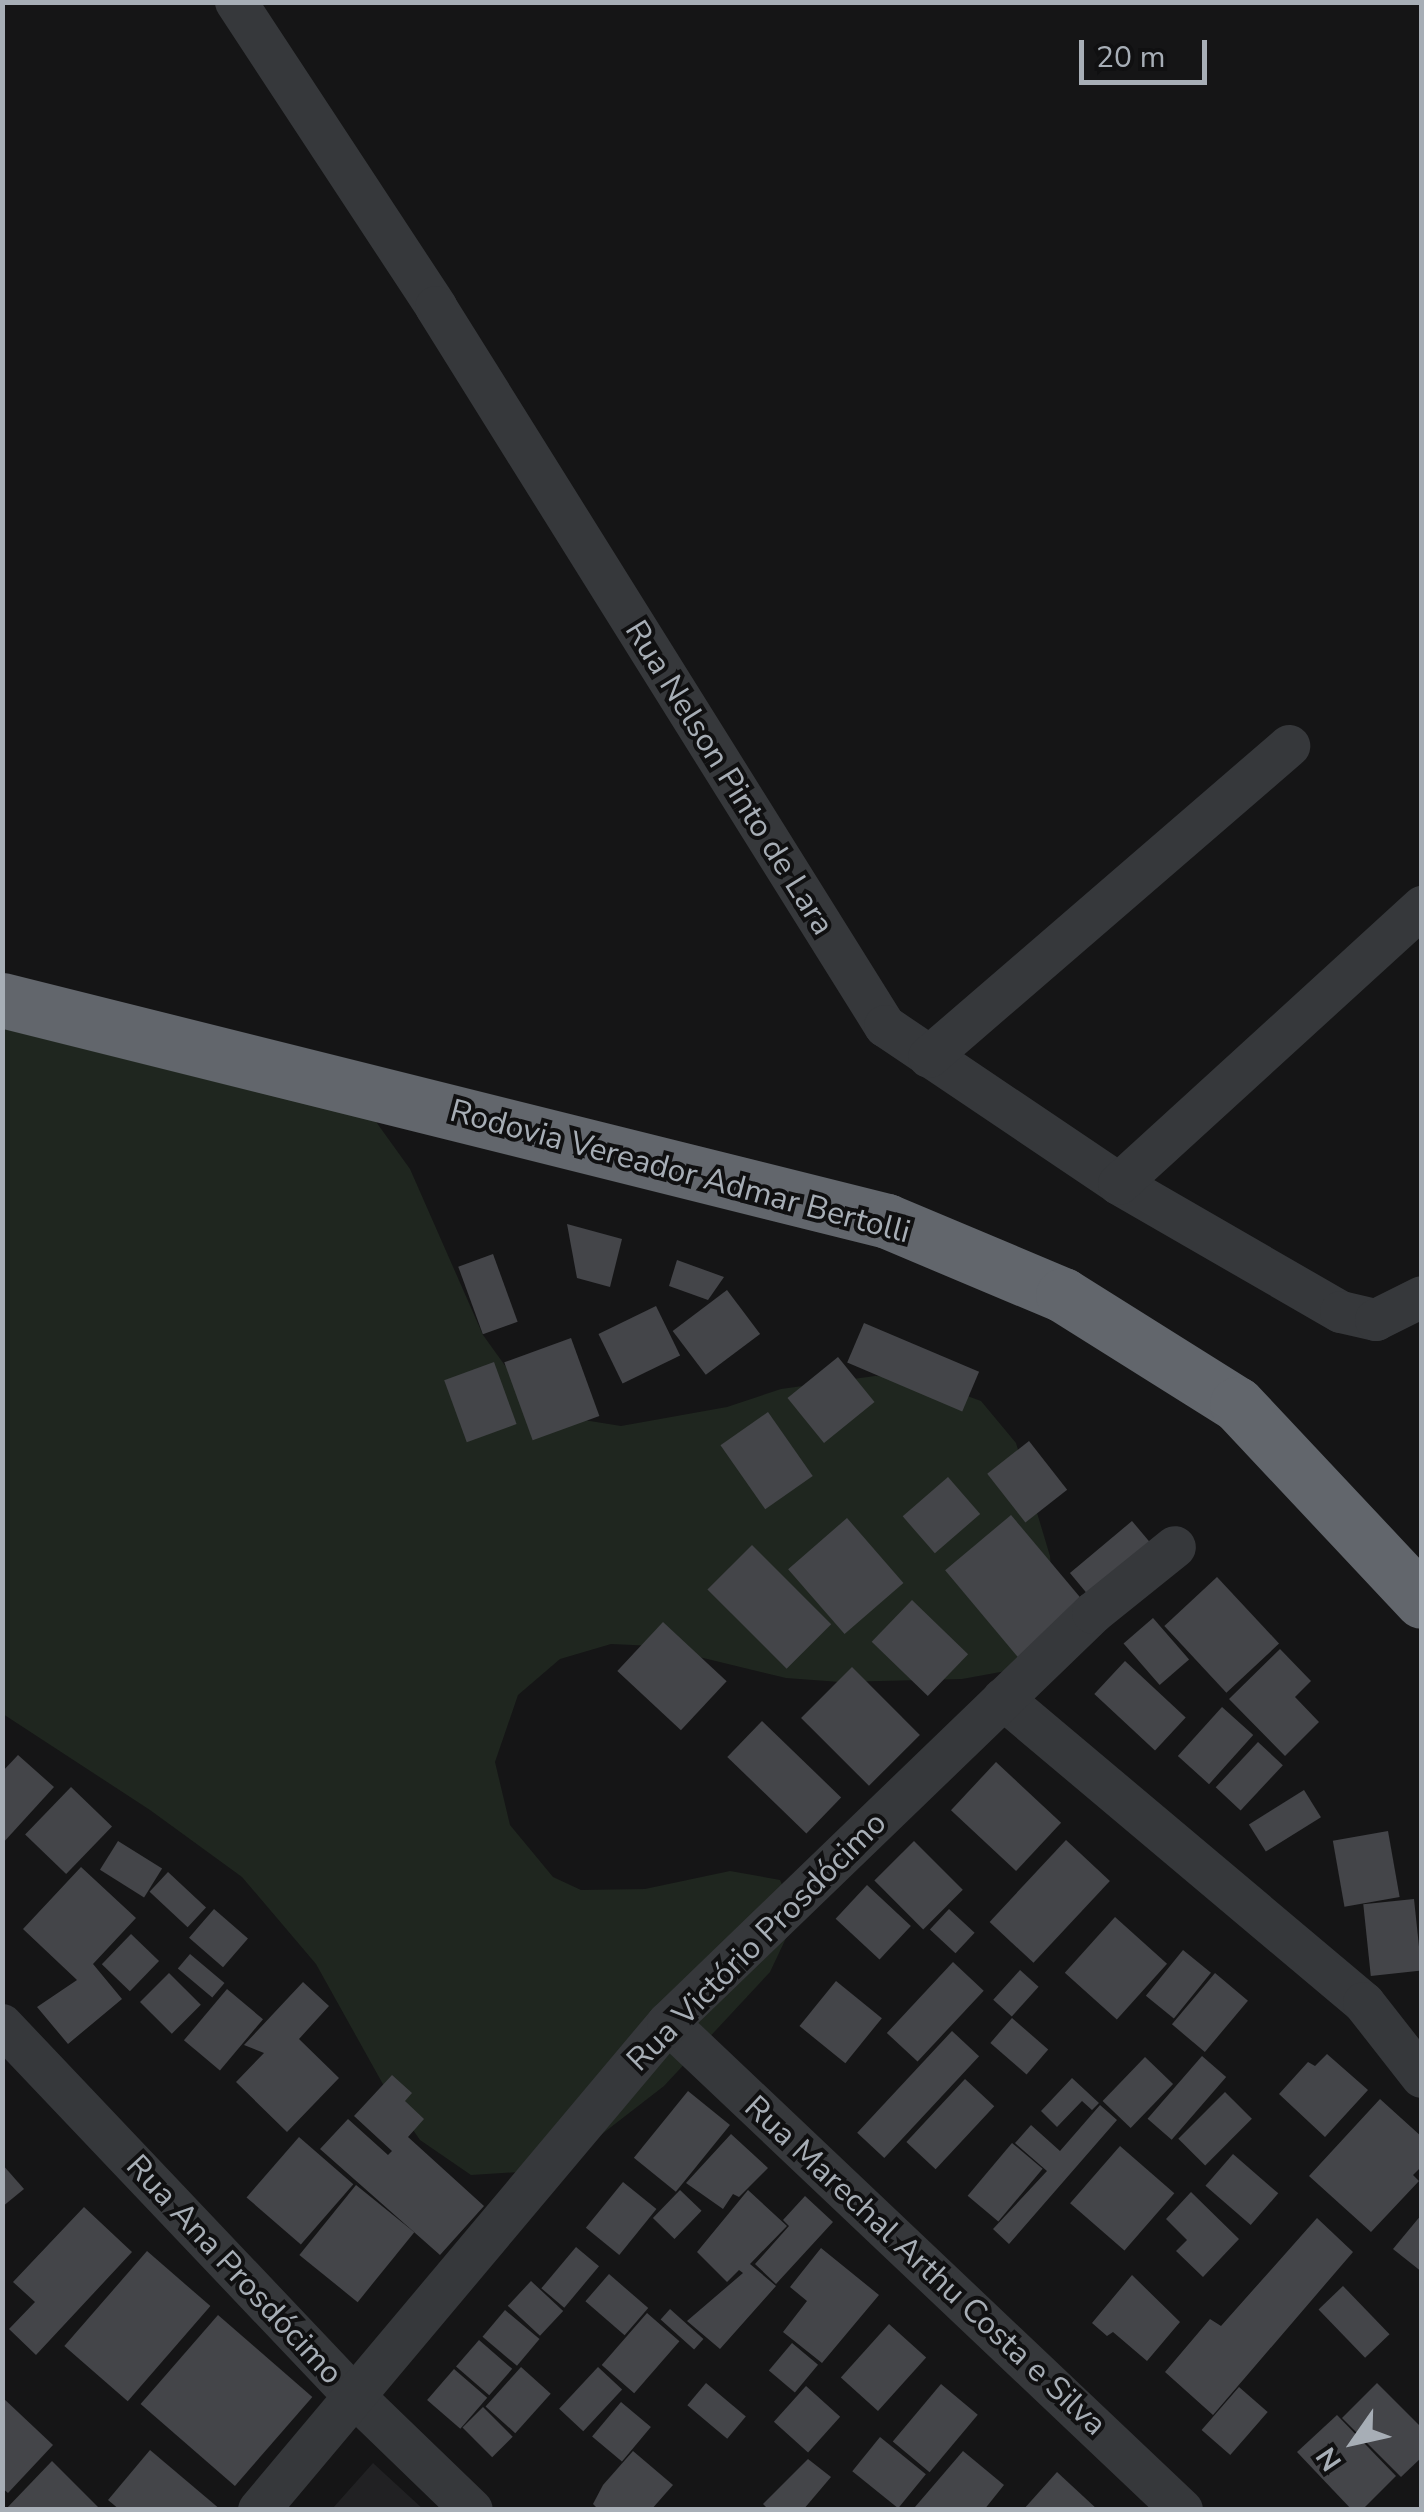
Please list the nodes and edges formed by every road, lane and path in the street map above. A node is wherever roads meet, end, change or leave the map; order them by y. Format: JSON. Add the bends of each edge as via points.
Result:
{"nodes":[{"id":1,"x":236,"y":2,"type":"edge"},
{"id":2,"x":1289,"y":746,"type":"dead end"},
{"id":3,"x":1422,"y":907,"type":"edge"},
{"id":4,"x":2,"y":1000,"type":"edge"},
{"id":5,"x":929,"y":1057,"type":"junction"},
{"id":6,"x":1119,"y":1184,"type":"junction"},
{"id":7,"x":1422,"y":1297,"type":"edge"},
{"id":8,"x":1175,"y":1547,"type":"dead end"},
{"id":9,"x":1422,"y":1602,"type":"edge"},
{"id":10,"x":1003,"y":1699,"type":"junction"},
{"id":11,"x":668,"y":2023,"type":"junction"},
{"id":12,"x":2,"y":2026,"type":"edge"},
{"id":13,"x":1422,"y":2077,"type":"edge"},
{"id":14,"x":356,"y":2398,"type":"junction"},
{"id":15,"x":258,"y":2510,"type":"edge"},
{"id":16,"x":472,"y":2510,"type":"edge"},
{"id":17,"x":1182,"y":2510,"type":"edge"}],
"edges":[{"from":1,"to":5,"type":"street","name":"Rua Nelson Pinto de Lara","via":[[436,306],[884,1026]]},
{"from":2,"to":5,"type":"street"},
{"from":3,"to":6,"type":"street"},
{"from":4,"to":9,"type":"highway","name":"Rodovia Vereador Admar Bertolli","via":[[886,1221],[1063,1294],[1237,1404]]},
{"from":5,"to":6,"type":"street","name":"Rua Nelson Pinto de Lara"},
{"from":6,"to":7,"type":"street","name":"Rua Nelson Pinto de Lara","via":[[1341,1312],[1376,1320]]},
{"from":8,"to":10,"type":"street","name":"Rua Victório Prosdócimo"},
{"from":10,"to":11,"type":"street","name":"Rua Victório Prosdócimo"},
{"from":10,"to":13,"type":"street","via":[[1364,2003]]},
{"from":11,"to":14,"type":"street","name":"Rua Victório Prosdócimo"},
{"from":11,"to":17,"type":"street","name":"Rua Marechal Arthu Costa e Silva"},
{"from":12,"to":14,"type":"street","name":"Rua Ana Prosdócimo"},
{"from":14,"to":15,"type":"street","name":"Rua Victório Prosdócimo"},
{"from":14,"to":16,"type":"street","name":"Rua Ana Prosdócimo"}]}
